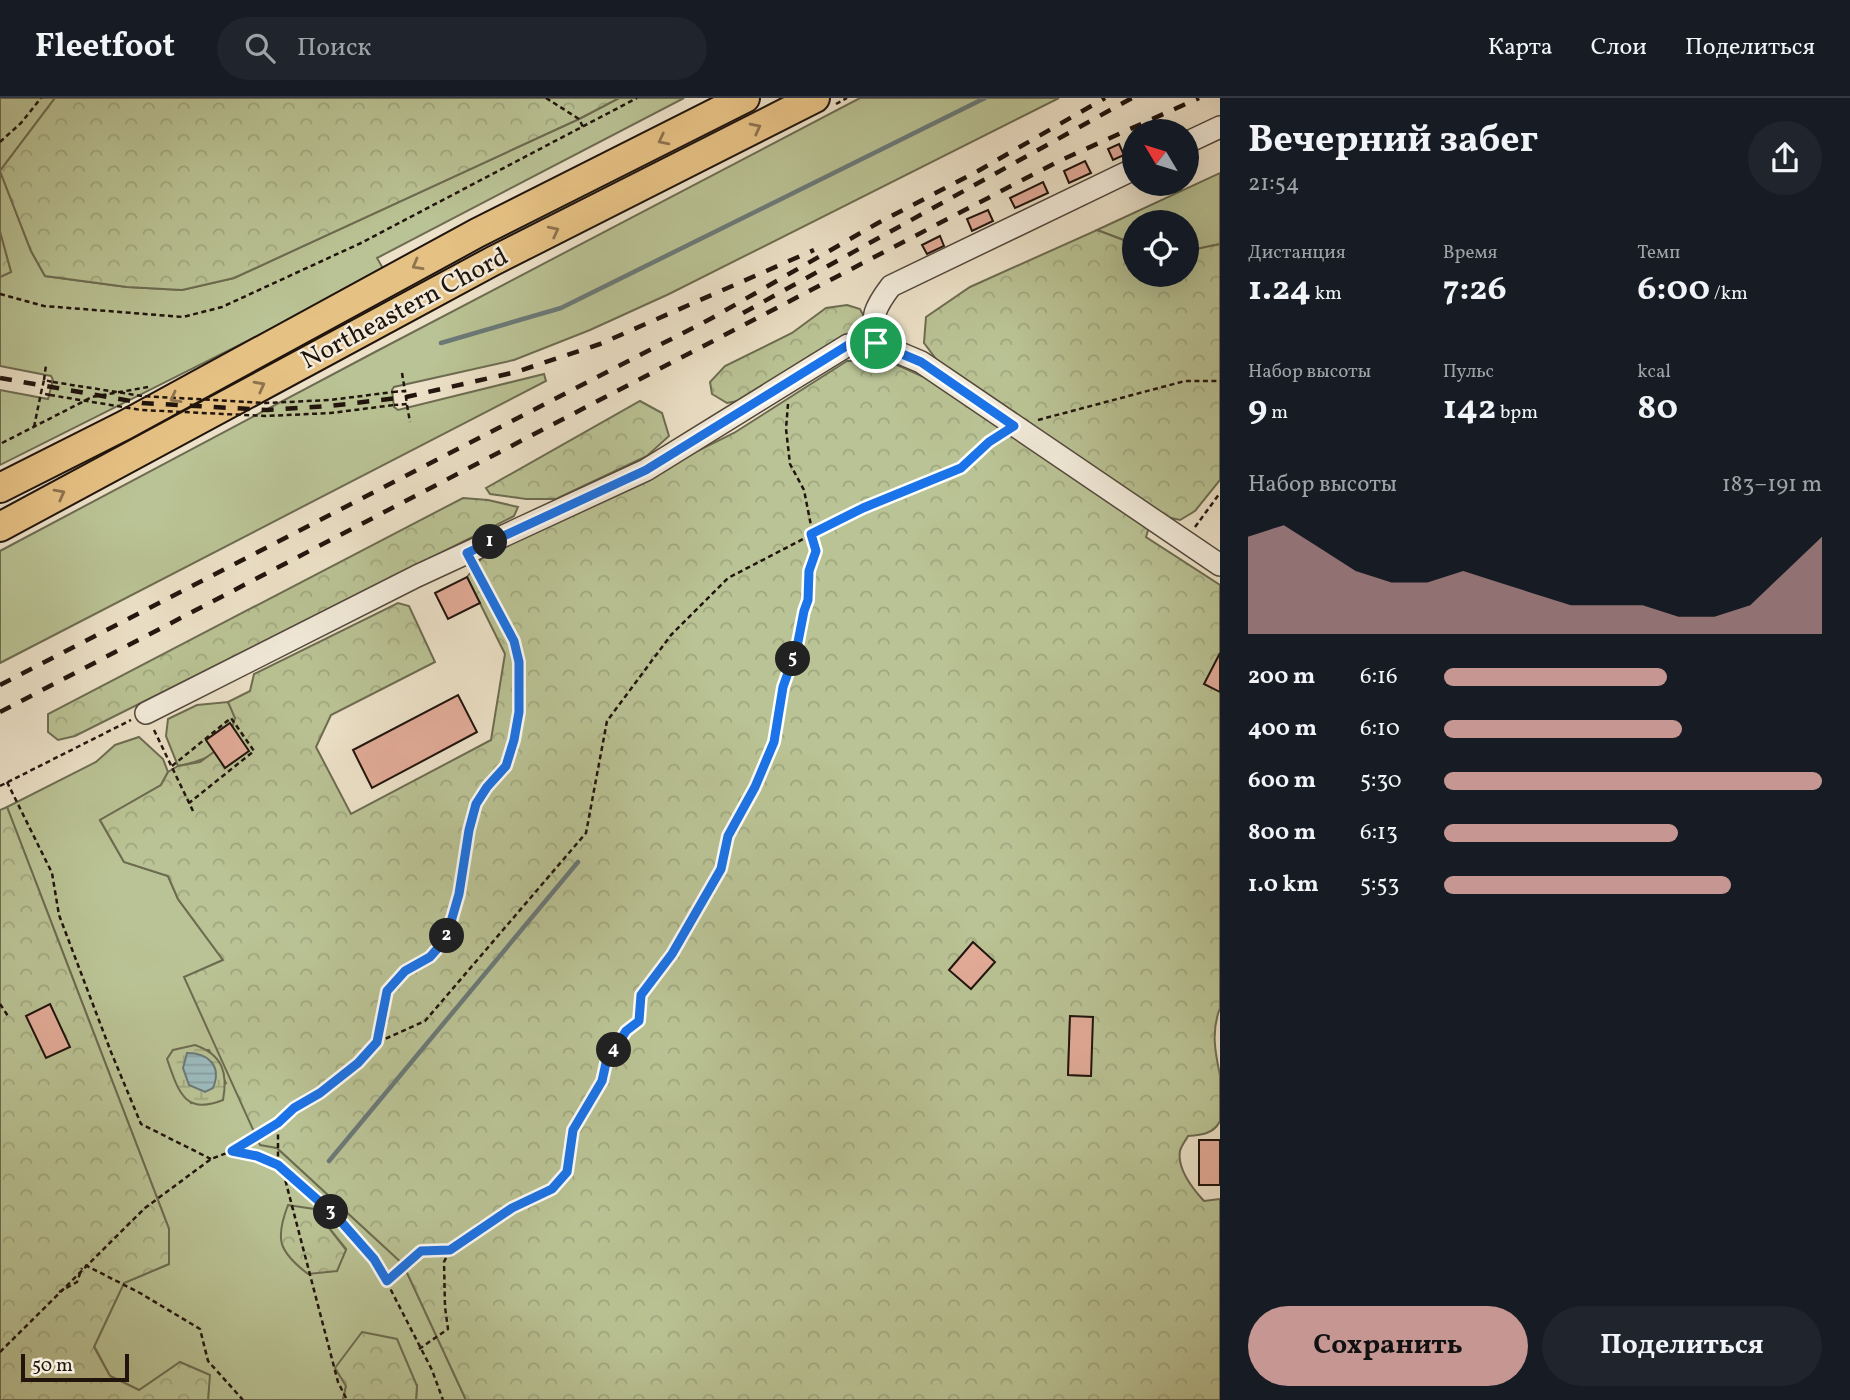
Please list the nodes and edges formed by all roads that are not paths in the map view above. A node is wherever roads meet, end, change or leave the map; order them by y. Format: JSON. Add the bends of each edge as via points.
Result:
{"nodes":[{"id":1,"x":746,"y":98,"type":"edge"},
{"id":2,"x":815,"y":98,"type":"edge"},
{"id":3,"x":1220,"y":127,"type":"edge"},
{"id":4,"x":1199,"y":137,"type":"edge"},
{"id":5,"x":1122,"y":175,"type":"edge"},
{"id":6,"x":876,"y":343,"type":"junction"},
{"id":7,"x":0,"y":488,"type":"edge"},
{"id":8,"x":0,"y":527,"type":"edge"},
{"id":9,"x":1220,"y":565,"type":"edge"},
{"id":10,"x":146,"y":713,"type":"road end"}],
"edges":[{"from":1,"to":7,"type":"main road","name":"Northeastern Chord","one_way":true,"via":[[477,233]]},
{"from":8,"to":2,"type":"main road","name":"Northeastern Chord","one_way":true,"via":[[493,261]]},
{"from":3,"to":4,"type":"street"},
{"from":5,"to":6,"type":"street","via":[[891,286],[878,302],[871,324]]},
{"from":6,"to":9,"type":"street","via":[[921,362]]},
{"from":6,"to":10,"type":"street","via":[[848,345],[646,470],[467,553]]}]}
